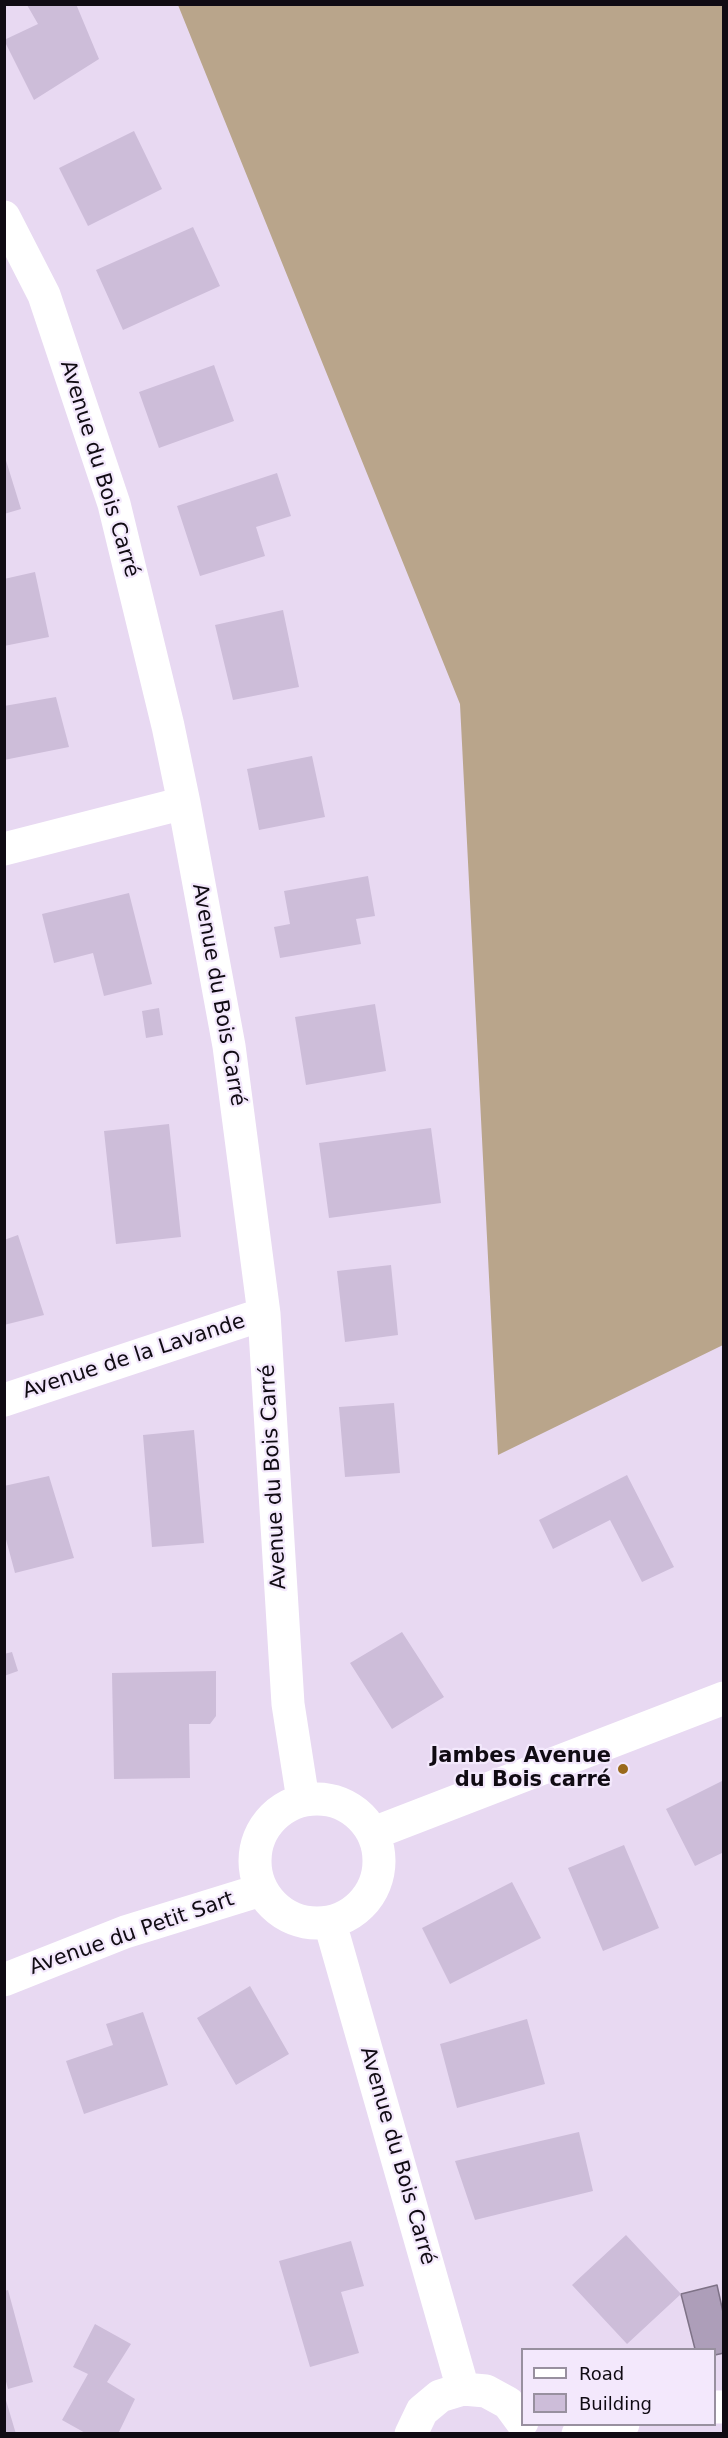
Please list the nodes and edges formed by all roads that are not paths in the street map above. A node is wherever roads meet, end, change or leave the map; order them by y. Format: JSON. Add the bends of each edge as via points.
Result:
{"nodes":[{"id":1,"x":4,"y":217,"type":"edge"},
{"id":2,"x":184,"y":803,"type":"junction"},
{"id":3,"x":4,"y":849,"type":"edge"},
{"id":4,"x":264,"y":1314,"type":"junction"},
{"id":5,"x":4,"y":1401,"type":"edge"},
{"id":6,"x":723,"y":1698,"type":"edge"},
{"id":7,"x":303,"y":1800,"type":"junction"},
{"id":8,"x":374,"y":1833,"type":"junction"},
{"id":9,"x":261,"y":1890,"type":"junction"},
{"id":10,"x":330,"y":1923,"type":"junction"},
{"id":11,"x":4,"y":1980,"type":"edge"},
{"id":12,"x":463,"y":2390,"type":"junction"},
{"id":13,"x":521,"y":2420,"type":"edge"},
{"id":14,"x":613,"y":2426,"type":"edge"},
{"id":15,"x":411,"y":2433,"type":"edge"},
{"id":16,"x":578,"y":2433,"type":"edge"}],
"edges":[{"from":1,"to":2,"type":"street","name":"Avenue du Bois Carré","via":[[44,295],[114,504]]},
{"from":2,"to":3,"type":"street"},
{"from":2,"to":4,"type":"street","name":"Avenue du Bois Carré","via":[[230,1046]]},
{"from":4,"to":5,"type":"street","name":"Avenue de la Lavande"},
{"from":4,"to":7,"type":"street","name":"Avenue du Bois Carré","via":[[288,1704]]},
{"from":6,"to":8,"type":"street"},
{"from":7,"to":8,"type":"street","via":[[331,1800],[356,1812]]},
{"from":7,"to":9,"type":"street","via":[[270,1819],[254,1853]]},
{"from":8,"to":10,"type":"street","via":[[380,1871],[368,1896],[363,1905]]},
{"from":9,"to":10,"type":"street","via":[[278,1911],[303,1922]]},
{"from":9,"to":11,"type":"street","name":"Avenue du Petit Sart","via":[[125,1932]]},
{"from":10,"to":12,"type":"street","name":"Avenue du Bois Carré"},
{"from":12,"to":13,"type":"street","via":[[486,2391],[508,2403]]},
{"from":12,"to":15,"type":"street","via":[[440,2396],[422,2411]]},
{"from":14,"to":16,"type":"street"}]}
